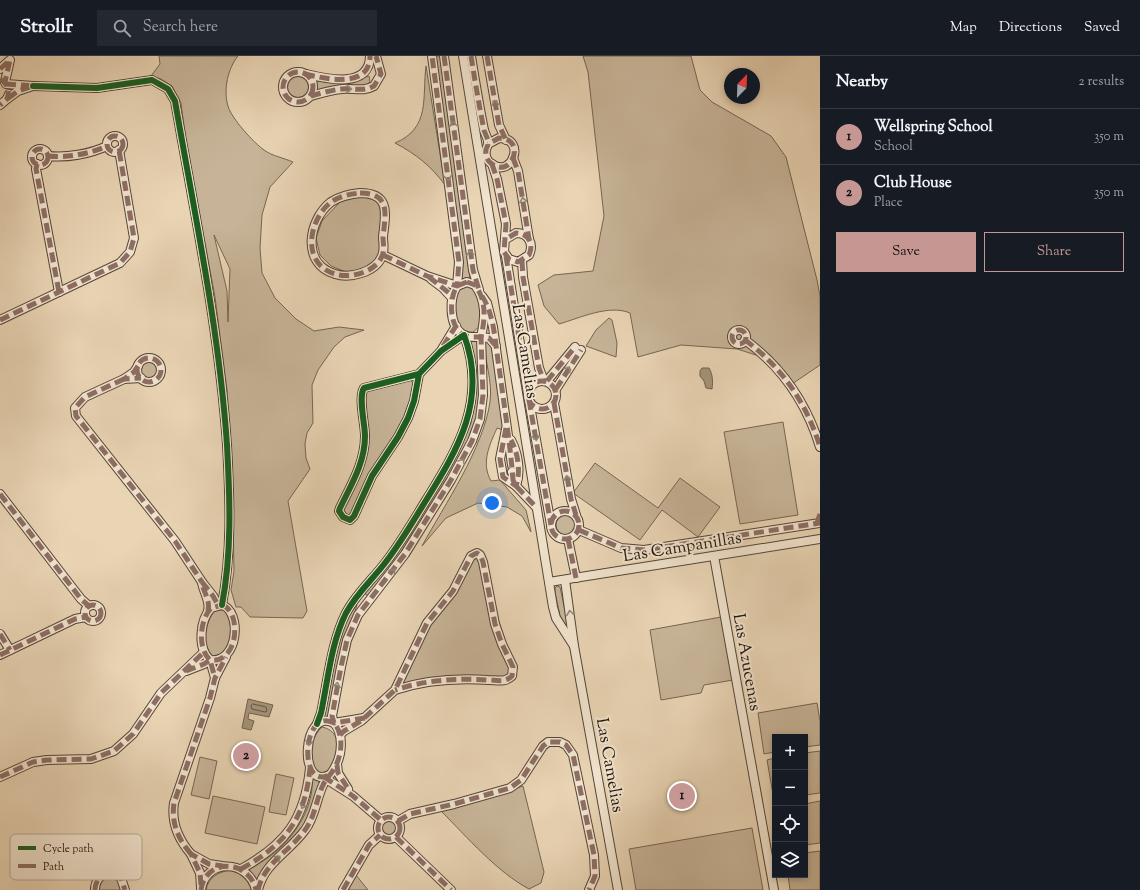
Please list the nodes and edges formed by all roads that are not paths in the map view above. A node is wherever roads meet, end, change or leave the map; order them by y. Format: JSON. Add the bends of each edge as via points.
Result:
{"nodes":[{"id":1,"x":370,"y":56,"type":"edge"},
{"id":2,"x":376,"y":56,"type":"edge"},
{"id":3,"x":432,"y":56,"type":"edge"},
{"id":4,"x":444,"y":56,"type":"edge"},
{"id":5,"x":463,"y":56,"type":"edge"},
{"id":6,"x":471,"y":56,"type":"edge"},
{"id":7,"x":487,"y":56,"type":"edge"},
{"id":8,"x":12,"y":58,"type":"edge"},
{"id":9,"x":0,"y":69,"type":"edge"},
{"id":10,"x":303,"y":73,"type":"junction"},
{"id":11,"x":4,"y":82,"type":"edge"},
{"id":12,"x":33,"y":86,"type":"junction"},
{"id":13,"x":310,"y":96,"type":"junction"},
{"id":14,"x":7,"y":99,"type":"junction"},
{"id":15,"x":0,"y":105,"type":"edge"},
{"id":16,"x":506,"y":140,"type":"junction"},
{"id":17,"x":488,"y":144,"type":"junction"},
{"id":18,"x":107,"y":146,"type":"junction"},
{"id":19,"x":119,"y":150,"type":"junction"},
{"id":20,"x":48,"y":156,"type":"junction"},
{"id":21,"x":513,"y":158,"type":"junction"},
{"id":22,"x":37,"y":164,"type":"junction"},
{"id":23,"x":492,"y":164,"type":"junction"},
{"id":24,"x":529,"y":238,"type":"junction"},
{"id":25,"x":506,"y":239,"type":"junction"},
{"id":26,"x":383,"y":255,"type":"junction"},
{"id":27,"x":506,"y":256,"type":"junction"},
{"id":28,"x":522,"y":261,"type":"junction"},
{"id":29,"x":427,"y":276,"type":"junction"},
{"id":30,"x":457,"y":286,"type":"junction"},
{"id":31,"x":59,"y":292,"type":"junction"},
{"id":32,"x":480,"y":293,"type":"junction"},
{"id":33,"x":452,"y":298,"type":"junction"},
{"id":34,"x":0,"y":320,"type":"edge"},
{"id":35,"x":456,"y":326,"type":"junction"},
{"id":36,"x":464,"y":336,"type":"junction"},
{"id":37,"x":481,"y":337,"type":"junction"},
{"id":38,"x":745,"y":340,"type":"dead end"},
{"id":39,"x":496,"y":346,"type":"junction"},
{"id":40,"x":441,"y":351,"type":"junction"},
{"id":41,"x":138,"y":366,"type":"junction"},
{"id":42,"x":419,"y":374,"type":"junction"},
{"id":43,"x":141,"y":378,"type":"junction"},
{"id":44,"x":124,"y":379,"type":"junction"},
{"id":45,"x":546,"y":381,"type":"junction"},
{"id":46,"x":556,"y":389,"type":"junction"},
{"id":47,"x":528,"y":397,"type":"junction"},
{"id":48,"x":554,"y":403,"type":"junction"},
{"id":49,"x":507,"y":424,"type":"junction"},
{"id":50,"x":509,"y":436,"type":"junction"},
{"id":51,"x":820,"y":448,"type":"edge"},
{"id":52,"x":512,"y":474,"type":"junction"},
{"id":53,"x":0,"y":494,"type":"edge"},
{"id":54,"x":536,"y":507,"type":"junction"},
{"id":55,"x":820,"y":514,"type":"edge"},
{"id":56,"x":576,"y":515,"type":"junction"},
{"id":57,"x":819,"y":523,"type":"edge"},
{"id":58,"x":551,"y":525,"type":"junction"},
{"id":59,"x":579,"y":530,"type":"junction"},
{"id":60,"x":568,"y":539,"type":"junction"},
{"id":61,"x":820,"y":539,"type":"edge"},
{"id":62,"x":714,"y":556,"type":"junction"},
{"id":63,"x":576,"y":578,"type":"junction"},
{"id":64,"x":565,"y":580,"type":"junction"},
{"id":65,"x":202,"y":582,"type":"junction"},
{"id":66,"x":549,"y":582,"type":"junction"},
{"id":67,"x":358,"y":596,"type":"junction"},
{"id":68,"x":366,"y":602,"type":"junction"},
{"id":69,"x":220,"y":605,"type":"junction"},
{"id":70,"x":89,"y":606,"type":"junction"},
{"id":71,"x":208,"y":611,"type":"junction"},
{"id":72,"x":86,"y":617,"type":"junction"},
{"id":73,"x":0,"y":634,"type":"edge"},
{"id":74,"x":574,"y":646,"type":"junction"},
{"id":75,"x":10,"y":650,"type":"junction"},
{"id":76,"x":204,"y":652,"type":"junction"},
{"id":77,"x":0,"y":655,"type":"edge"},
{"id":78,"x":226,"y":657,"type":"junction"},
{"id":79,"x":210,"y":660,"type":"junction"},
{"id":80,"x":186,"y":671,"type":"junction"},
{"id":81,"x":215,"y":678,"type":"junction"},
{"id":82,"x":395,"y":690,"type":"junction"},
{"id":83,"x":365,"y":718,"type":"junction"},
{"id":84,"x":334,"y":723,"type":"junction"},
{"id":85,"x":317,"y":724,"type":"junction"},
{"id":86,"x":340,"y":735,"type":"junction"},
{"id":87,"x":337,"y":764,"type":"junction"},
{"id":88,"x":310,"y":768,"type":"junction"},
{"id":89,"x":326,"y":776,"type":"junction"},
{"id":90,"x":1,"y":777,"type":"edge"},
{"id":91,"x":353,"y":796,"type":"junction"},
{"id":92,"x":381,"y":820,"type":"junction"},
{"id":93,"x":398,"y":820,"type":"junction"},
{"id":94,"x":380,"y":835,"type":"junction"},
{"id":95,"x":396,"y":837,"type":"junction"},
{"id":96,"x":191,"y":854,"type":"junction"},
{"id":97,"x":225,"y":866,"type":"junction"},
{"id":98,"x":241,"y":869,"type":"junction"},
{"id":99,"x":97,"y":880,"type":"edge"},
{"id":100,"x":122,"y":880,"type":"edge"},
{"id":101,"x":201,"y":889,"type":"edge"},
{"id":102,"x":96,"y":890,"type":"edge"},
{"id":103,"x":125,"y":890,"type":"edge"},
{"id":104,"x":257,"y":890,"type":"edge"},
{"id":105,"x":343,"y":890,"type":"edge"},
{"id":106,"x":451,"y":890,"type":"edge"},
{"id":107,"x":589,"y":890,"type":"edge"},
{"id":108,"x":618,"y":890,"type":"edge"},
{"id":109,"x":774,"y":890,"type":"edge"}],
"edges":[{"from":1,"to":10,"type":"street","via":[[367,71],[351,78],[330,80]]},
{"from":13,"to":2,"type":"street","one_way":true,"via":[[333,90],[362,90],[374,86],[381,74]]},
{"from":3,"to":30,"type":"street","one_way":true,"via":[[459,262]]},
{"from":32,"to":4,"type":"street","one_way":true,"via":[[473,270]]},
{"from":5,"to":54,"type":"street","name":"Las Camelias"},
{"from":6,"to":17,"type":"street"},
{"from":16,"to":7,"type":"street","one_way":true,"via":[[499,125]]},
{"from":8,"to":9,"type":"street"},
{"from":8,"to":11,"type":"street"},
{"from":10,"to":13,"type":"street","via":[[312,83]]},
{"from":10,"to":13,"type":"street","via":[[293,74],[285,80],[285,94],[298,102]]},
{"from":11,"to":12,"type":"street"},
{"from":11,"to":14,"type":"street","via":[[9,91]]},
{"from":12,"to":14,"type":"street","via":[[18,91]]},
{"from":12,"to":69,"type":"street","via":[[97,88],[152,80],[168,89],[175,101],[213,318],[224,409],[230,547]]},
{"from":14,"to":15,"type":"street"},
{"from":16,"to":17,"type":"street","via":[[495,139]]},
{"from":16,"to":21,"type":"street","via":[[513,146]]},
{"from":17,"to":23,"type":"street","via":[[486,155]]},
{"from":18,"to":19,"type":"street","via":[[112,151]]},
{"from":18,"to":19,"type":"street","via":[[109,139],[116,136],[122,143]]},
{"from":18,"to":20,"type":"street","via":[[64,157]]},
{"from":19,"to":31,"type":"street","via":[[134,238],[130,252],[120,263]]},
{"from":20,"to":22,"type":"street","via":[[44,163]]},
{"from":20,"to":22,"type":"street","via":[[44,150],[36,150],[32,156]]},
{"from":21,"to":23,"type":"street","via":[[505,166]]},
{"from":24,"to":21,"type":"street","one_way":true,"via":[[518,171]]},
{"from":22,"to":31,"type":"street"},
{"from":23,"to":25,"type":"street","via":[[506,224]]},
{"from":24,"to":25,"type":"street","via":[[519,233],[512,234]]},
{"from":24,"to":28,"type":"street","via":[[532,251]]},
{"from":25,"to":27,"type":"street","via":[[503,247]]},
{"from":26,"to":26,"type":"street","via":[[387,215],[374,195],[360,193],[339,198],[325,208],[318,218],[310,246],[320,266],[330,273],[345,276],[366,271],[379,263]]},
{"from":26,"to":29,"type":"street"},
{"from":27,"to":28,"type":"street","via":[[514,261]]},
{"from":27,"to":47,"type":"street"},
{"from":28,"to":45,"type":"street","via":[[539,368]]},
{"from":29,"to":30,"type":"street"},
{"from":29,"to":33,"type":"street"},
{"from":30,"to":32,"type":"street","via":[[472,283]]},
{"from":30,"to":33,"type":"street"},
{"from":31,"to":34,"type":"street"},
{"from":32,"to":37,"type":"street","via":[[485,313]]},
{"from":32,"to":39,"type":"street","via":[[487,303],[491,316]]},
{"from":33,"to":35,"type":"street"},
{"from":35,"to":36,"type":"street"},
{"from":35,"to":40,"type":"street"},
{"from":36,"to":37,"type":"street"},
{"from":36,"to":40,"type":"street"},
{"from":36,"to":67,"type":"street","via":[[471,362],[472,397],[468,421],[460,441],[407,531]]},
{"from":37,"to":39,"type":"street","via":[[489,338]]},
{"from":68,"to":37,"type":"street","one_way":true,"via":[[406,554],[457,470],[472,440],[480,419],[483,395]]},
{"from":38,"to":51,"type":"street","via":[[768,359],[792,389],[812,424]]},
{"from":39,"to":49,"type":"street"},
{"from":40,"to":42,"type":"street"},
{"from":41,"to":43,"type":"street"},
{"from":41,"to":43,"type":"street","via":[[143,359],[151,358],[158,362],[162,369],[156,380],[148,382]]},
{"from":41,"to":44,"type":"street"},
{"from":42,"to":42,"type":"street","via":[[369,386],[362,391],[365,447],[354,481],[340,508],[340,515],[346,519],[353,518],[357,512],[372,476],[404,425],[412,407]]},
{"from":43,"to":44,"type":"street"},
{"from":44,"to":65,"type":"street","via":[[81,400],[75,408],[76,416],[175,541]]},
{"from":45,"to":46,"type":"street"},
{"from":46,"to":45,"type":"street","one_way":true,"via":[[578,348]]},
{"from":45,"to":47,"type":"street","via":[[534,383]]},
{"from":46,"to":48,"type":"street"},
{"from":47,"to":48,"type":"street","via":[[534,407],[543,409]]},
{"from":47,"to":58,"type":"street","one_way":true},
{"from":56,"to":48,"type":"street","one_way":true},
{"from":49,"to":50,"type":"street"},
{"from":49,"to":52,"type":"street","via":[[500,459],[503,476]]},
{"from":50,"to":52,"type":"street"},
{"from":50,"to":52,"type":"street","via":[[516,449],[518,478]]},
{"from":52,"to":54,"type":"street"},
{"from":53,"to":70,"type":"street"},
{"from":54,"to":66,"type":"street","name":"Las Camelias"},
{"from":55,"to":57,"type":"street"},
{"from":56,"to":58,"type":"street","via":[[563,510],[554,516]]},
{"from":56,"to":59,"type":"street","via":[[580,524]]},
{"from":57,"to":59,"type":"street","via":[[644,550],[621,548]]},
{"from":58,"to":60,"type":"street","via":[[558,537]]},
{"from":59,"to":60,"type":"street"},
{"from":60,"to":63,"type":"street"},
{"from":61,"to":62,"type":"street","name":"Las Campanillas"},
{"from":62,"to":63,"type":"street","name":"Las Campanillas"},
{"from":62,"to":109,"type":"street","name":"Las Azucenas"},
{"from":63,"to":64,"type":"street","name":"Las Campanillas"},
{"from":64,"to":66,"type":"street","name":"Las Campanillas"},
{"from":74,"to":64,"type":"street","name":"Las Camelias","one_way":true},
{"from":65,"to":69,"type":"street"},
{"from":65,"to":71,"type":"street","via":[[202,590],[209,604]]},
{"from":66,"to":74,"type":"street","name":"Las Camelias","via":[[556,618]]},
{"from":67,"to":68,"type":"street"},
{"from":67,"to":85,"type":"street","via":[[345,615],[338,636],[322,713]]},
{"from":84,"to":68,"type":"street","one_way":true,"via":[[334,701],[347,640]]},
{"from":69,"to":71,"type":"street"},
{"from":69,"to":78,"type":"street","via":[[231,610],[235,627],[232,644]]},
{"from":70,"to":72,"type":"street","via":[[85,610]]},
{"from":70,"to":72,"type":"street","via":[[96,606],[100,610],[100,615],[92,621]]},
{"from":71,"to":76,"type":"street","via":[[202,633]]},
{"from":72,"to":75,"type":"street","via":[[75,619]]},
{"from":73,"to":75,"type":"street"},
{"from":74,"to":108,"type":"street","name":"Las Camelias"},
{"from":75,"to":77,"type":"street"},
{"from":76,"to":79,"type":"street"},
{"from":76,"to":80,"type":"street"},
{"from":78,"to":79,"type":"street"},
{"from":78,"to":81,"type":"street"},
{"from":79,"to":80,"type":"street"},
{"from":79,"to":81,"type":"street"},
{"from":80,"to":90,"type":"street","via":[[161,693],[133,734],[114,751],[85,759],[40,760]]},
{"from":81,"to":96,"type":"street","via":[[173,811],[176,832]]},
{"from":82,"to":82,"type":"street","via":[[440,680],[503,681],[512,676],[513,667],[498,633],[484,562],[477,553],[471,556],[455,587],[427,624]]},
{"from":82,"to":83,"type":"street"},
{"from":83,"to":84,"type":"street"},
{"from":83,"to":86,"type":"street"},
{"from":84,"to":85,"type":"street","via":[[327,721]]},
{"from":84,"to":86,"type":"street"},
{"from":85,"to":88,"type":"street","one_way":true,"via":[[308,749]]},
{"from":86,"to":87,"type":"street"},
{"from":87,"to":89,"type":"street"},
{"from":87,"to":91,"type":"street","via":[[340,777]]},
{"from":88,"to":89,"type":"street","via":[[313,773]]},
{"from":88,"to":98,"type":"street","one_way":true,"via":[[308,792],[296,820],[268,851]]},
{"from":89,"to":91,"type":"street"},
{"from":104,"to":89,"type":"street","one_way":true,"via":[[268,868],[305,830]]},
{"from":91,"to":92,"type":"street"},
{"from":92,"to":93,"type":"street","via":[[388,817]]},
{"from":92,"to":94,"type":"street","via":[[378,827]]},
{"from":93,"to":95,"type":"street","via":[[400,829]]},
{"from":93,"to":107,"type":"street","via":[[410,814],[510,788],[521,780],[543,746],[548,742],[560,742],[566,745],[574,756],[590,832],[596,866]]},
{"from":94,"to":95,"type":"street","via":[[388,839]]},
{"from":94,"to":105,"type":"street","via":[[369,845]]},
{"from":95,"to":106,"type":"street"},
{"from":96,"to":97,"type":"street","via":[[209,864]]},
{"from":96,"to":101,"type":"street","via":[[200,873]]},
{"from":97,"to":98,"type":"street"},
{"from":97,"to":101,"type":"street","via":[[210,873]]},
{"from":98,"to":104,"type":"street","via":[[253,881]]},
{"from":99,"to":102,"type":"street"},
{"from":100,"to":103,"type":"street"}]}
